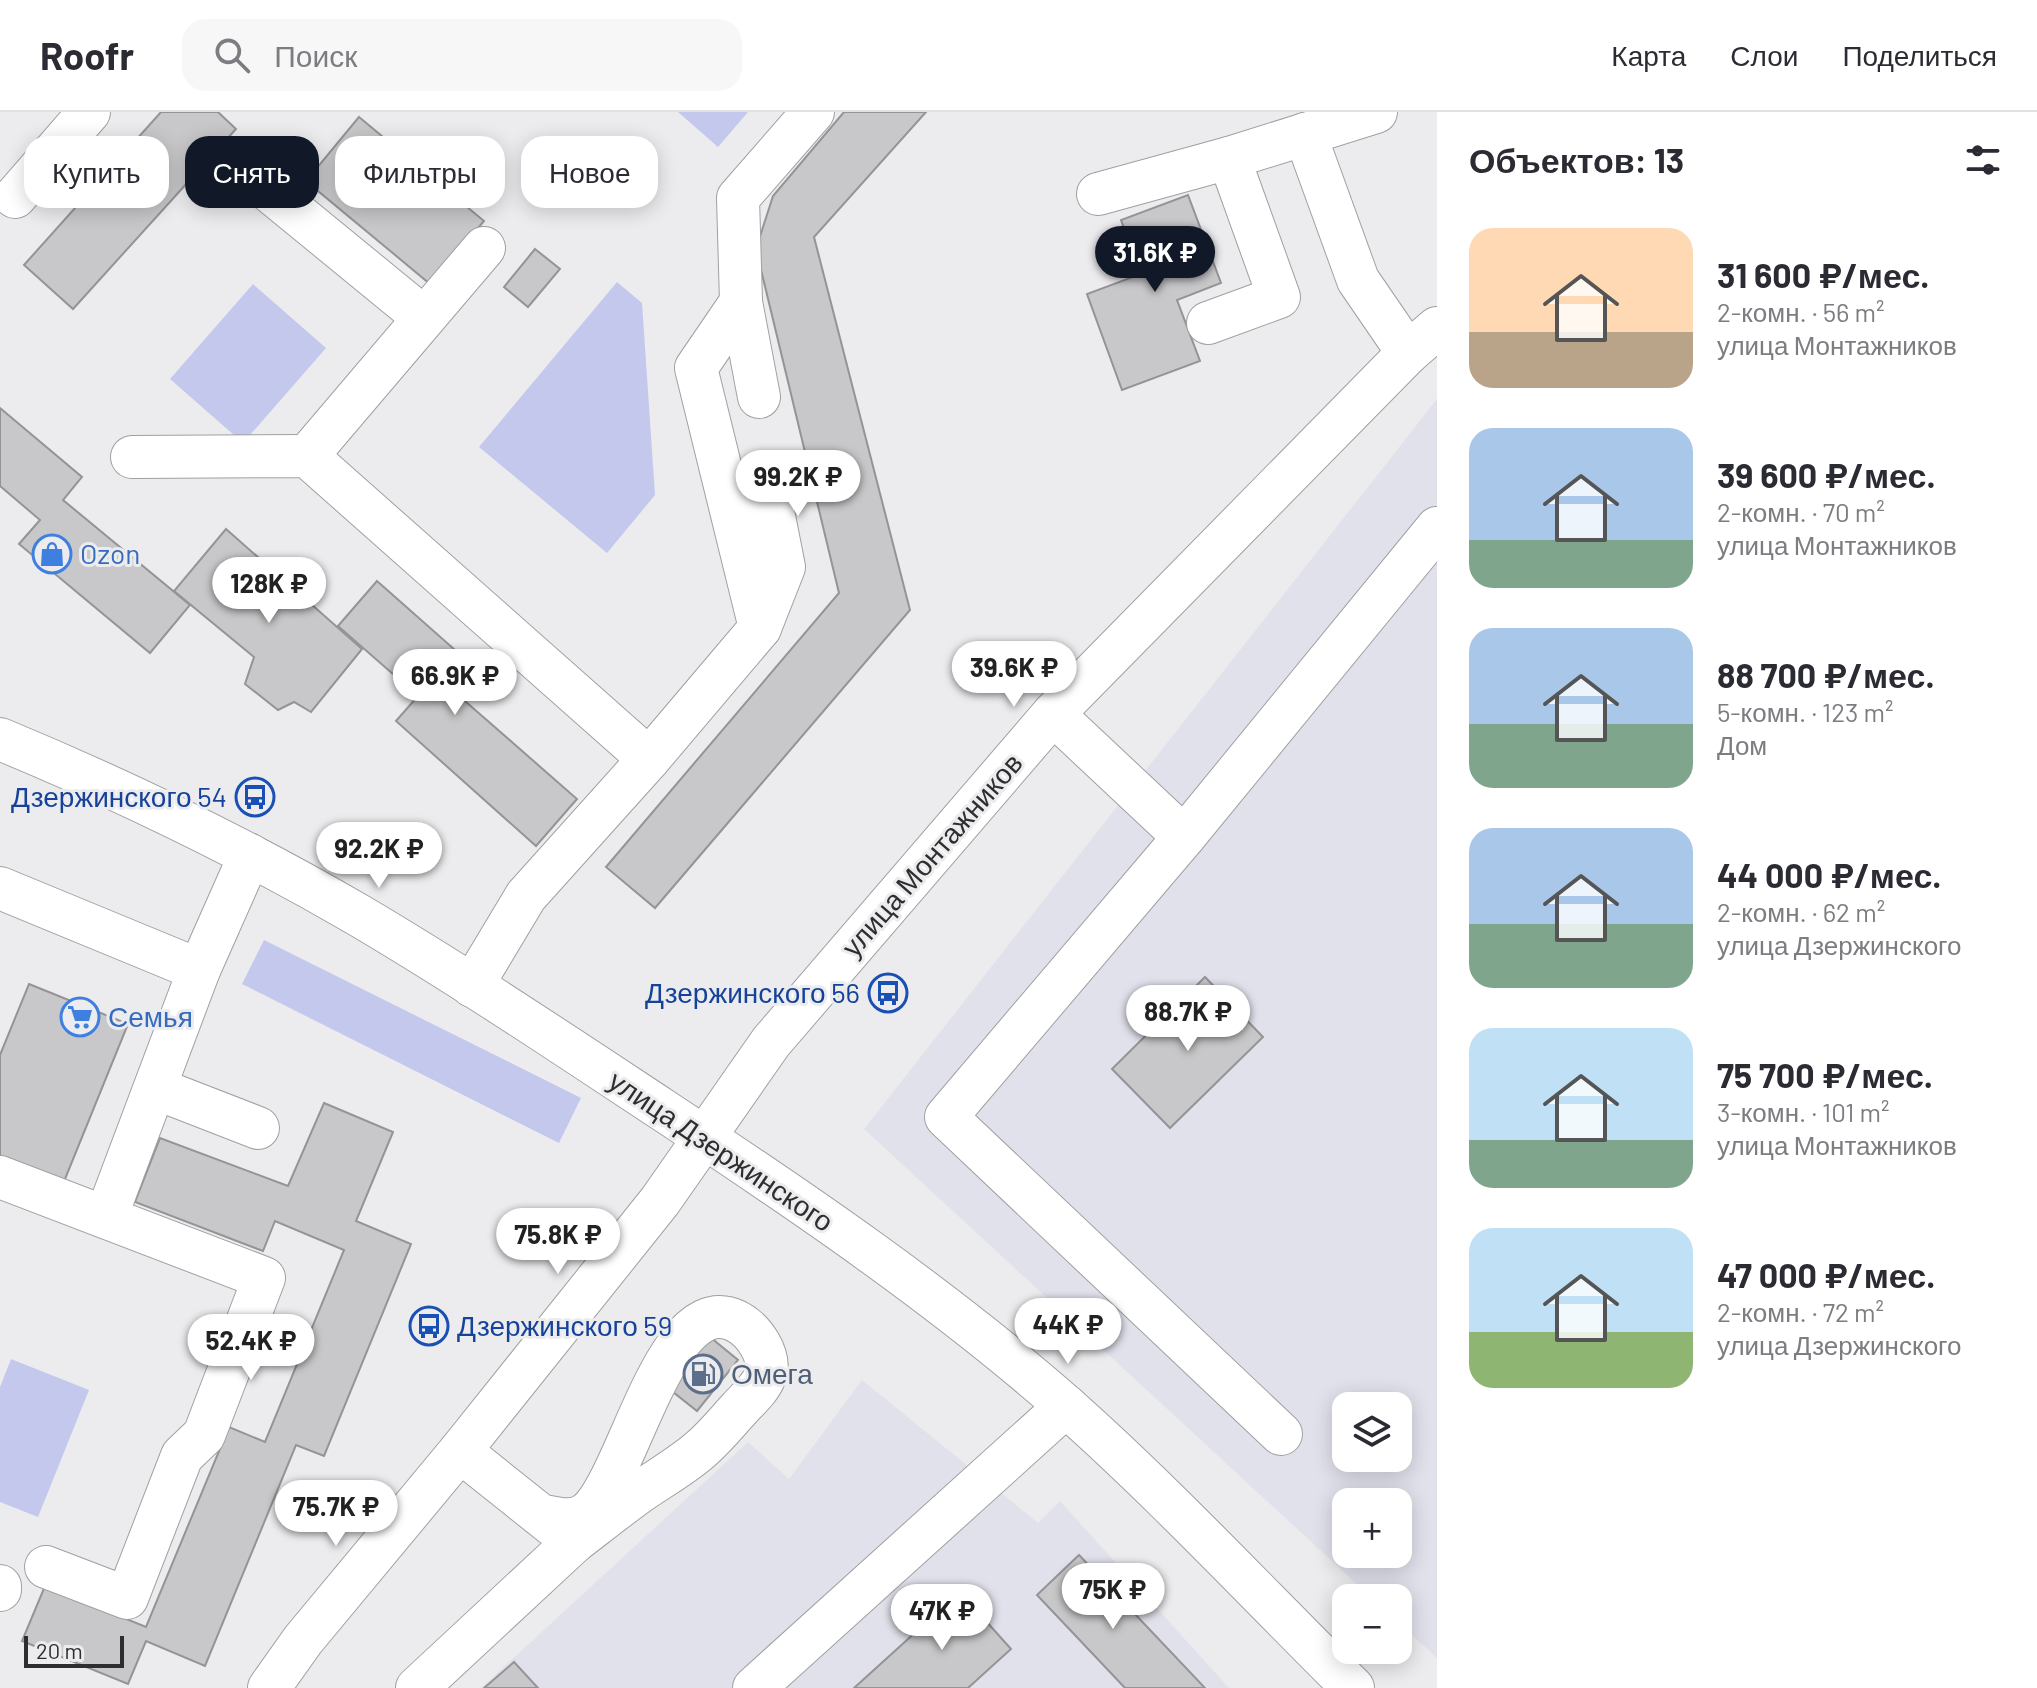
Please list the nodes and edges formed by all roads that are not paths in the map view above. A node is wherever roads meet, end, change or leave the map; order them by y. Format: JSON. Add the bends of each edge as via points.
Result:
{"nodes":[{"id":1,"x":89,"y":112,"type":"edge"},
{"id":2,"x":813,"y":112,"type":"edge"},
{"id":3,"x":1376,"y":112,"type":"edge"},
{"id":4,"x":1305,"y":134,"type":"junction"},
{"id":5,"x":1229,"y":158,"type":"junction"},
{"id":6,"x":1098,"y":194,"type":"dead end"},
{"id":7,"x":15,"y":197,"type":"dead end"},
{"id":8,"x":290,"y":208,"type":"edge"},
{"id":9,"x":484,"y":248,"type":"dead end"},
{"id":10,"x":741,"y":302,"type":"junction"},
{"id":11,"x":423,"y":317,"type":"junction"},
{"id":12,"x":1208,"y":323,"type":"dead end"},
{"id":13,"x":1423,"y":341,"type":"edge"},
{"id":14,"x":759,"y":397,"type":"dead end"},
{"id":15,"x":307,"y":456,"type":"junction"},
{"id":16,"x":132,"y":457,"type":"dead end"},
{"id":17,"x":766,"y":476,"type":"dead end"},
{"id":18,"x":1437,"y":528,"type":"edge"},
{"id":19,"x":760,"y":628,"type":"junction"},
{"id":20,"x":1053,"y":714,"type":"junction"},
{"id":21,"x":0,"y":739,"type":"edge"},
{"id":22,"x":649,"y":759,"type":"junction"},
{"id":23,"x":1184,"y":837,"type":"junction"},
{"id":24,"x":250,"y":855,"type":"junction"},
{"id":25,"x":0,"y":888,"type":"edge"},
{"id":26,"x":199,"y":970,"type":"junction"},
{"id":27,"x":472,"y":986,"type":"junction"},
{"id":28,"x":155,"y":1088,"type":"junction"},
{"id":29,"x":258,"y":1128,"type":"dead end"},
{"id":30,"x":705,"y":1138,"type":"junction"},
{"id":31,"x":0,"y":1177,"type":"edge"},
{"id":32,"x":106,"y":1217,"type":"junction"},
{"id":33,"x":1066,"y":1406,"type":"junction"},
{"id":34,"x":1281,"y":1434,"type":"dead end"},
{"id":35,"x":460,"y":1451,"type":"junction"},
{"id":36,"x":540,"y":1515,"type":"junction"},
{"id":37,"x":574,"y":1542,"type":"junction"},
{"id":38,"x":46,"y":1567,"type":"dead end"},
{"id":39,"x":269,"y":1688,"type":"edge"},
{"id":40,"x":417,"y":1688,"type":"edge"},
{"id":41,"x":754,"y":1688,"type":"edge"},
{"id":42,"x":1353,"y":1688,"type":"edge"}],
"edges":[{"from":1,"to":7,"type":"street"},
{"from":2,"to":10,"type":"street","via":[[738,198]]},
{"from":3,"to":4,"type":"street"},
{"from":4,"to":5,"type":"street"},
{"from":4,"to":13,"type":"street","via":[[1358,280]]},
{"from":5,"to":6,"type":"street"},
{"from":5,"to":12,"type":"street","via":[[1279,297]]},
{"from":8,"to":11,"type":"street"},
{"from":9,"to":11,"type":"street"},
{"from":10,"to":14,"type":"street"},
{"from":10,"to":19,"type":"street","via":[[696,368]]},
{"from":11,"to":15,"type":"street"},
{"from":13,"to":20,"type":"street","name":"улица Монтажников"},
{"from":15,"to":16,"type":"street"},
{"from":15,"to":22,"type":"street"},
{"from":17,"to":19,"type":"street","via":[[784,567]]},
{"from":18,"to":23,"type":"street"},
{"from":19,"to":22,"type":"street"},
{"from":20,"to":23,"type":"street"},
{"from":20,"to":30,"type":"street","name":"улица Монтажников","via":[[771,1042]]},
{"from":21,"to":24,"type":"street","name":"улица Дзержинского"},
{"from":22,"to":27,"type":"street","via":[[526,896]]},
{"from":23,"to":34,"type":"street","via":[[946,1117]]},
{"from":24,"to":26,"type":"street"},
{"from":24,"to":27,"type":"street","name":"улица Дзержинского"},
{"from":25,"to":26,"type":"street"},
{"from":26,"to":28,"type":"street"},
{"from":27,"to":30,"type":"street","name":"улица Дзержинского"},
{"from":28,"to":29,"type":"street"},
{"from":28,"to":32,"type":"street"},
{"from":30,"to":33,"type":"street","name":"улица Дзержинского","via":[[921,1291]]},
{"from":30,"to":35,"type":"street","name":"улица Монтажников"},
{"from":31,"to":32,"type":"street"},
{"from":32,"to":38,"type":"street","via":[[264,1278],[204,1435],[182,1456],[127,1598]]},
{"from":33,"to":41,"type":"street"},
{"from":33,"to":42,"type":"street","name":"улица Дзержинского"},
{"from":35,"to":36,"type":"street"},
{"from":35,"to":39,"type":"street","name":"улица Монтажников"},
{"from":36,"to":37,"type":"street"},
{"from":36,"to":37,"type":"street","via":[[571,1520],[586,1514],[615,1472],[645,1398],[686,1332],[721,1316],[738,1322],[756,1338],[766,1357],[758,1389],[701,1449]]},
{"from":37,"to":40,"type":"street"}]}
